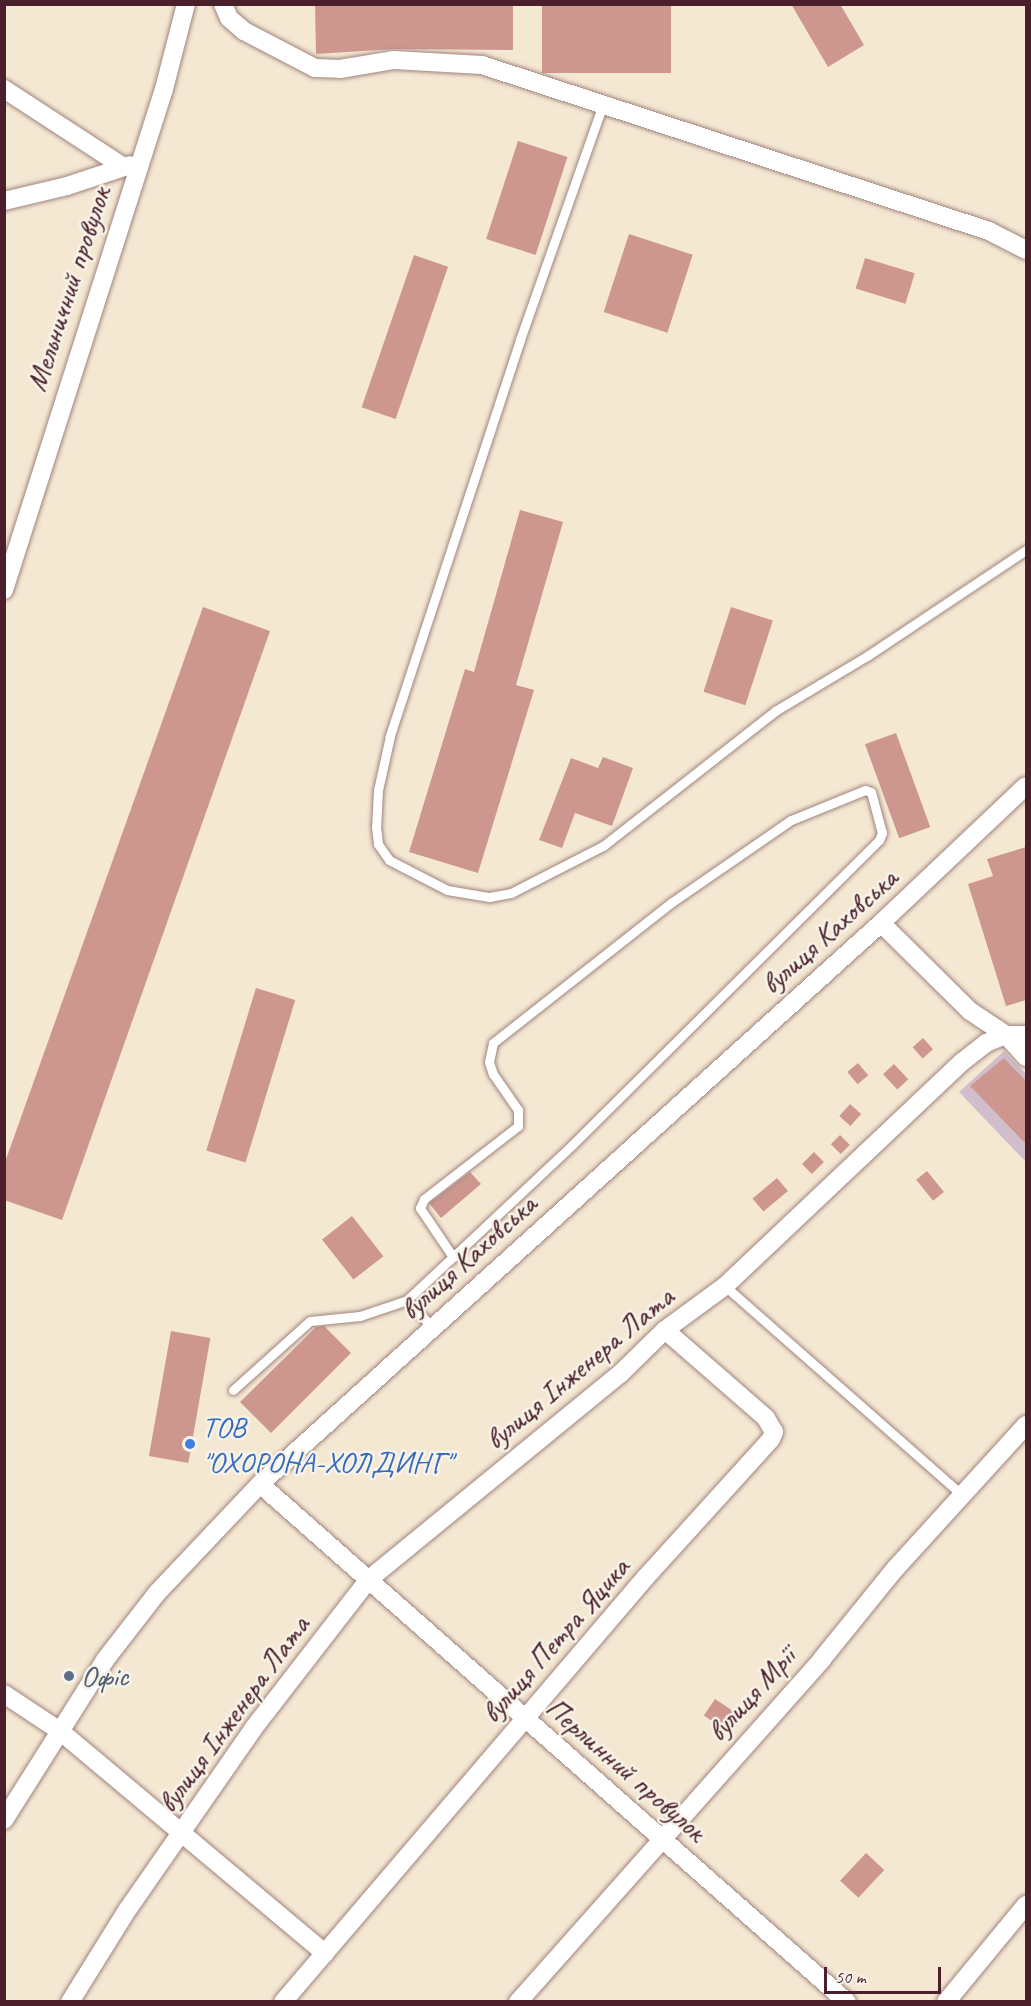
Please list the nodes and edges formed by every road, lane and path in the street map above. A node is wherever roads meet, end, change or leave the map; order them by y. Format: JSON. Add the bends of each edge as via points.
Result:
{"nodes":[{"id":1,"x":186,"y":4,"type":"edge"},
{"id":2,"x":223,"y":4,"type":"edge"},
{"id":3,"x":4,"y":89,"type":"edge"},
{"id":4,"x":603,"y":104,"type":"junction"},
{"id":5,"x":130,"y":165,"type":"junction"},
{"id":6,"x":4,"y":201,"type":"edge"},
{"id":7,"x":1026,"y":250,"type":"edge"},
{"id":8,"x":1026,"y":550,"type":"edge"},
{"id":9,"x":4,"y":590,"type":"edge"},
{"id":10,"x":1026,"y":786,"type":"edge"},
{"id":11,"x":881,"y":923,"type":"junction"},
{"id":12,"x":1006,"y":1035,"type":"junction"},
{"id":13,"x":1026,"y":1035,"type":"edge"},
{"id":14,"x":1026,"y":1057,"type":"edge"},
{"id":15,"x":453,"y":1257,"type":"junction"},
{"id":16,"x":725,"y":1286,"type":"junction"},
{"id":17,"x":407,"y":1300,"type":"junction"},
{"id":18,"x":433,"y":1328,"type":"junction"},
{"id":19,"x":665,"y":1330,"type":"junction"},
{"id":20,"x":233,"y":1390,"type":"dead end"},
{"id":21,"x":1026,"y":1425,"type":"edge"},
{"id":22,"x":260,"y":1484,"type":"junction"},
{"id":23,"x":962,"y":1495,"type":"junction"},
{"id":24,"x":368,"y":1580,"type":"junction"},
{"id":25,"x":4,"y":1694,"type":"edge"},
{"id":26,"x":527,"y":1720,"type":"junction"},
{"id":27,"x":60,"y":1731,"type":"junction"},
{"id":28,"x":4,"y":1820,"type":"edge"},
{"id":29,"x":183,"y":1832,"type":"junction"},
{"id":30,"x":660,"y":1837,"type":"junction"},
{"id":31,"x":1026,"y":1905,"type":"edge"},
{"id":32,"x":326,"y":1953,"type":"junction"},
{"id":33,"x":70,"y":2001,"type":"edge"},
{"id":34,"x":283,"y":2001,"type":"edge"},
{"id":35,"x":518,"y":2001,"type":"edge"},
{"id":36,"x":847,"y":2001,"type":"edge"},
{"id":37,"x":946,"y":2001,"type":"edge"}],
"edges":[{"from":1,"to":5,"type":"street","name":"Мельничний провулок","via":[[164,89]]},
{"from":2,"to":4,"type":"street","via":[[229,18],[244,31],[315,68],[340,69],[394,60],[482,65]]},
{"from":3,"to":5,"type":"street"},
{"from":4,"to":7,"type":"street","via":[[989,231]]},
{"from":4,"to":8,"type":"lane","via":[[520,340],[390,736],[378,790],[376,827],[378,844],[389,860],[447,890],[489,897],[511,893],[603,846],[775,711],[867,656]]},
{"from":5,"to":6,"type":"street"},
{"from":5,"to":9,"type":"street","name":"Мельничний провулок"},
{"from":10,"to":11,"type":"street","name":"вулиця Каховська"},
{"from":11,"to":12,"type":"street","via":[[970,1011]]},
{"from":11,"to":18,"type":"street","name":"вулиця Каховська"},
{"from":12,"to":13,"type":"street","name":"вулиця Інженера Лата"},
{"from":12,"to":14,"type":"street"},
{"from":12,"to":16,"type":"street","name":"вулиця Інженера Лата","via":[[986,1043],[962,1062]]},
{"from":15,"to":15,"type":"lane","via":[[420,1208],[424,1199],[518,1126],[518,1110],[489,1062],[493,1043],[672,902],[791,820],[865,790],[871,792],[882,833],[879,840],[572,1145]]},
{"from":15,"to":17,"type":"lane"},
{"from":16,"to":19,"type":"street","name":"вулиця Інженера Лата"},
{"from":16,"to":23,"type":"lane"},
{"from":17,"to":18,"type":"lane"},
{"from":17,"to":20,"type":"lane","via":[[360,1316],[310,1321]]},
{"from":18,"to":22,"type":"street","name":"вулиця Каховська"},
{"from":19,"to":24,"type":"street","name":"вулиця Інженера Лата","via":[[620,1374]]},
{"from":19,"to":26,"type":"street","name":"вулиця Петра Яцика","via":[[766,1418],[774,1432]]},
{"from":21,"to":23,"type":"street","name":"вулиця Мрії"},
{"from":22,"to":24,"type":"street","name":"Перлинний провулок"},
{"from":22,"to":27,"type":"street","name":"вулиця Каховська","via":[[158,1593],[105,1660]]},
{"from":23,"to":30,"type":"street","name":"вулиця Мрії"},
{"from":24,"to":26,"type":"street","name":"Перлинний провулок"},
{"from":24,"to":29,"type":"street","name":"вулиця Інженера Лата","via":[[275,1698]]},
{"from":25,"to":27,"type":"street"},
{"from":26,"to":30,"type":"street","name":"Перлинний провулок"},
{"from":26,"to":32,"type":"street","name":"вулиця Петра Яцика","via":[[486,1762]]},
{"from":27,"to":28,"type":"street","name":"вулиця Каховська"},
{"from":27,"to":29,"type":"street"},
{"from":29,"to":32,"type":"street"},
{"from":29,"to":33,"type":"street","name":"вулиця Інженера Лата"},
{"from":30,"to":35,"type":"street","name":"вулиця Мрії"},
{"from":30,"to":36,"type":"street","name":"Перлинний провулок"},
{"from":31,"to":37,"type":"street"},
{"from":32,"to":34,"type":"street","name":"вулиця Петра Яцика"}]}
